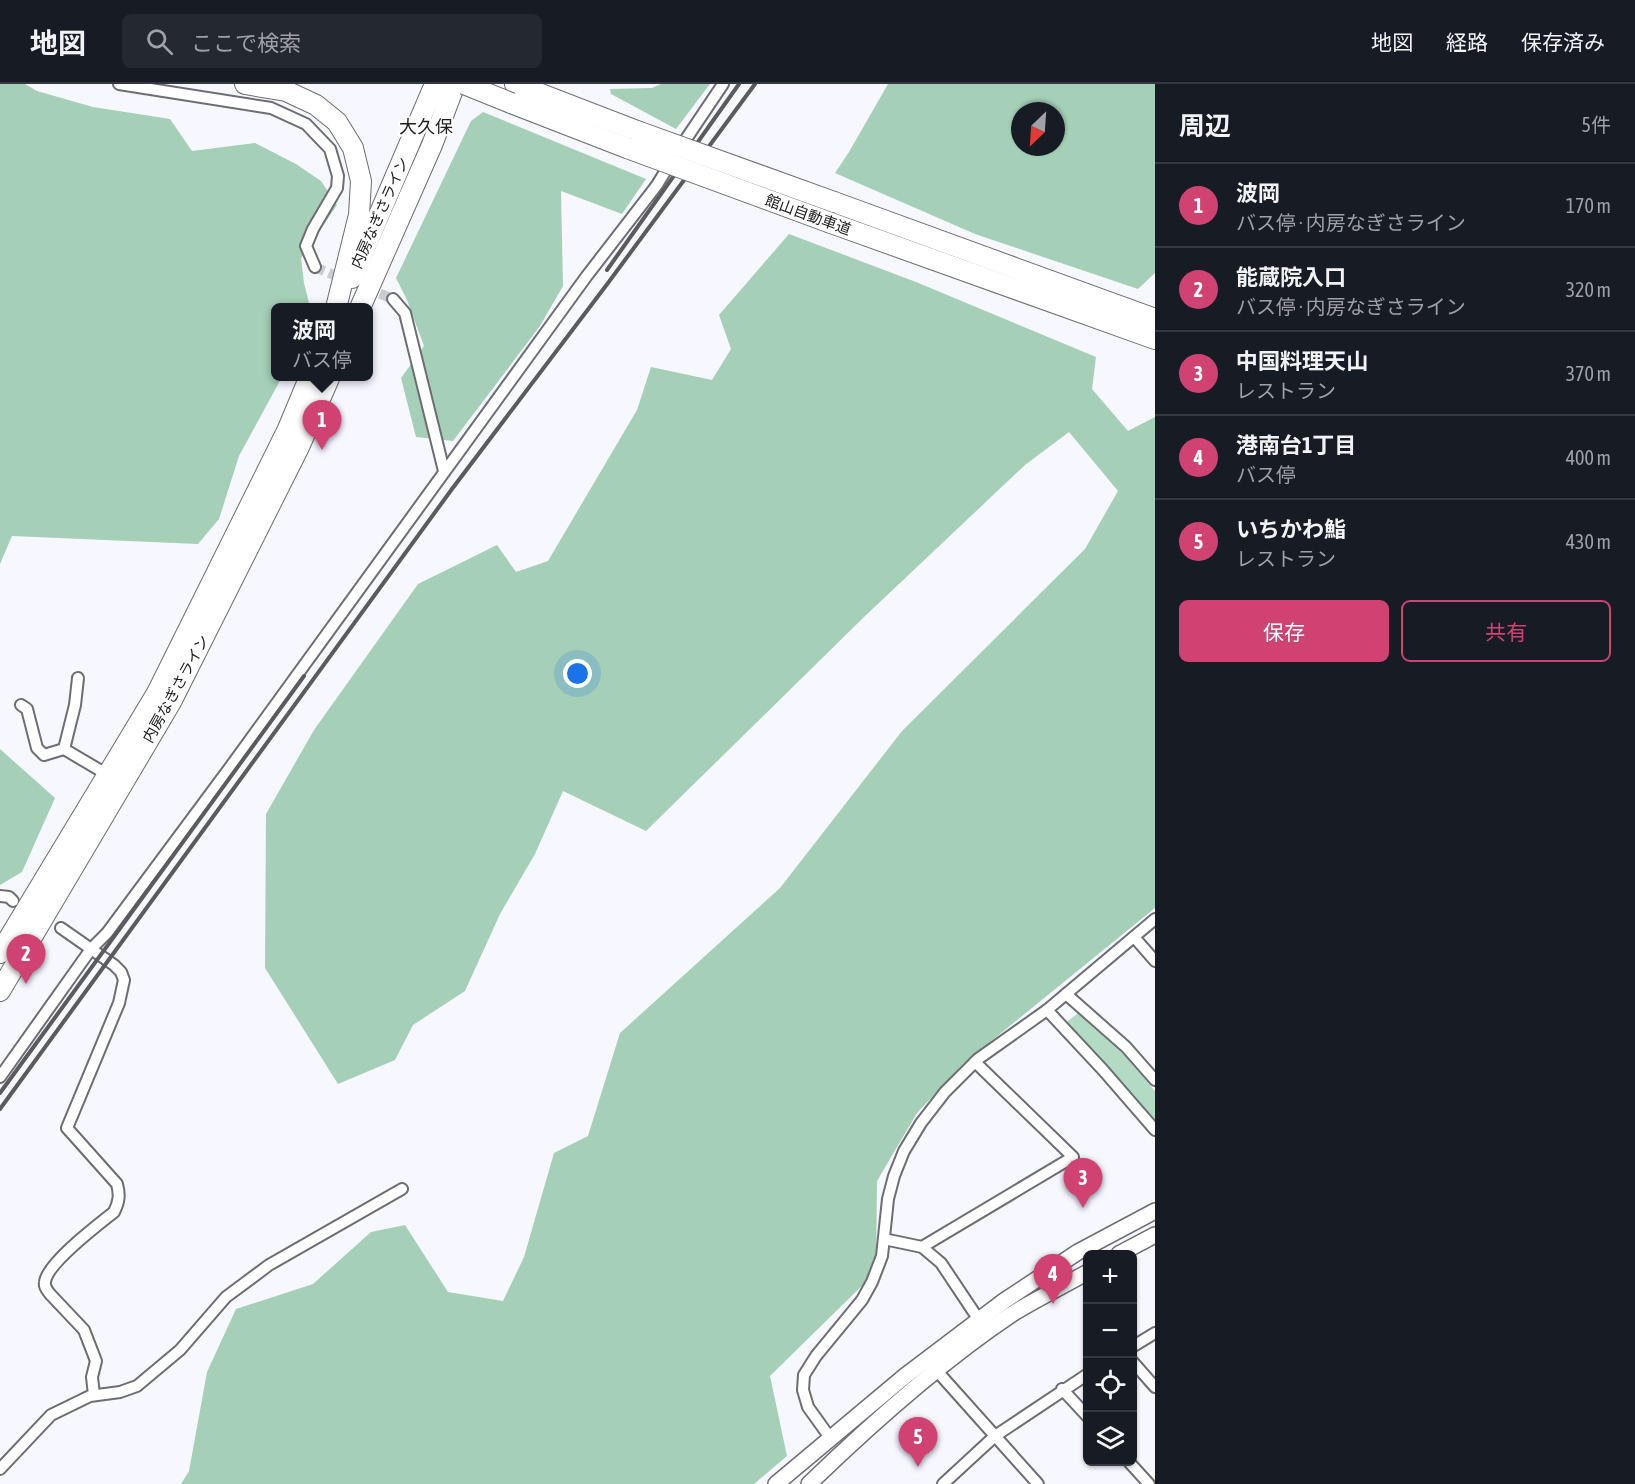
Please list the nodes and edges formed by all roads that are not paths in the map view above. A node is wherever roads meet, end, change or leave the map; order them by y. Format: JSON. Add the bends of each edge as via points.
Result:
{"nodes":[{"id":1,"x":119,"y":84,"type":"edge"},
{"id":2,"x":245,"y":84,"type":"edge"},
{"id":3,"x":435,"y":84,"type":"edge"},
{"id":4,"x":455,"y":84,"type":"edge"},
{"id":5,"x":464,"y":84,"type":"edge"},
{"id":6,"x":723,"y":84,"type":"edge"},
{"id":7,"x":515,"y":91,"type":"edge"},
{"id":8,"x":632,"y":139,"type":"junction"},
{"id":9,"x":432,"y":145,"type":"junction"},
{"id":10,"x":315,"y":267,"type":"dead end"},
{"id":11,"x":393,"y":299,"type":"tunnel mouth"},
{"id":12,"x":338,"y":303,"type":"edge"},
{"id":13,"x":339,"y":303,"type":"edge"},
{"id":14,"x":362,"y":303,"type":"edge"},
{"id":15,"x":1155,"y":319,"type":"edge"},
{"id":16,"x":1155,"y":339,"type":"edge"},
{"id":17,"x":308,"y":381,"type":"edge"},
{"id":18,"x":328,"y":381,"type":"edge"},
{"id":19,"x":444,"y":471,"type":"junction"},
{"id":20,"x":78,"y":678,"type":"dead end"},
{"id":21,"x":21,"y":705,"type":"dead end"},
{"id":22,"x":64,"y":749,"type":"junction"},
{"id":23,"x":108,"y":775,"type":"junction"},
{"id":24,"x":0,"y":896,"type":"edge"},
{"id":25,"x":13,"y":901,"type":"dead end"},
{"id":26,"x":1155,"y":919,"type":"edge"},
{"id":27,"x":61,"y":928,"type":"dead end"},
{"id":28,"x":1134,"y":938,"type":"junction"},
{"id":29,"x":91,"y":949,"type":"junction"},
{"id":30,"x":0,"y":953,"type":"edge"},
{"id":31,"x":1155,"y":962,"type":"edge"},
{"id":32,"x":0,"y":991,"type":"edge"},
{"id":33,"x":1066,"y":994,"type":"junction"},
{"id":34,"x":1047,"y":1010,"type":"junction"},
{"id":35,"x":975,"y":1062,"type":"junction"},
{"id":36,"x":0,"y":1077,"type":"edge"},
{"id":37,"x":1155,"y":1080,"type":"edge"},
{"id":38,"x":1155,"y":1130,"type":"edge"},
{"id":39,"x":402,"y":1189,"type":"dead end"},
{"id":40,"x":1155,"y":1211,"type":"edge"},
{"id":41,"x":1155,"y":1235,"type":"edge"},
{"id":42,"x":884,"y":1239,"type":"junction"},
{"id":43,"x":922,"y":1247,"type":"junction"},
{"id":44,"x":1127,"y":1250,"type":"edge"},
{"id":45,"x":1083,"y":1275,"type":"edge"},
{"id":46,"x":979,"y":1320,"type":"junction"},
{"id":47,"x":1155,"y":1334,"type":"edge"},
{"id":48,"x":1137,"y":1344,"type":"edge"},
{"id":49,"x":1137,"y":1367,"type":"edge"},
{"id":50,"x":937,"y":1371,"type":"junction"},
{"id":51,"x":1083,"y":1377,"type":"edge"},
{"id":52,"x":1155,"y":1387,"type":"edge"},
{"id":53,"x":1062,"y":1389,"type":"junction"},
{"id":54,"x":94,"y":1395,"type":"junction"},
{"id":55,"x":1083,"y":1412,"type":"edge"},
{"id":56,"x":995,"y":1436,"type":"junction"},
{"id":57,"x":831,"y":1439,"type":"junction"},
{"id":58,"x":1133,"y":1466,"type":"edge"},
{"id":59,"x":0,"y":1469,"type":"edge"},
{"id":60,"x":776,"y":1484,"type":"edge"},
{"id":61,"x":808,"y":1484,"type":"edge"},
{"id":62,"x":944,"y":1484,"type":"edge"},
{"id":63,"x":1038,"y":1484,"type":"edge"},
{"id":64,"x":1149,"y":1484,"type":"edge"}],
"edges":[{"from":1,"to":10,"type":"street","via":[[271,108],[306,124],[330,149],[339,176],[337,188],[306,246]]},
{"from":2,"to":12,"type":"highway","via":[[286,92],[316,105],[337,122],[353,148],[361,181],[358,215]]},
{"from":3,"to":13,"type":"highway","name":"内房なぎさライン"},
{"from":4,"to":9,"type":"highway","name":"内房なぎさライン"},
{"from":5,"to":7,"type":"highway","name":"館山自動車道","bridge":true},
{"from":5,"to":9,"type":"highway"},
{"from":6,"to":19,"type":"street","via":[[657,185]]},
{"from":7,"to":8,"type":"highway","name":"館山自動車道"},
{"from":8,"to":15,"type":"highway","name":"館山自動車道","bridge":true,"via":[[834,202]]},
{"from":8,"to":16,"type":"highway","name":"館山自動車道","bridge":true,"via":[[831,223]]},
{"from":9,"to":14,"type":"highway","name":"内房なぎさライン"},
{"from":11,"to":19,"type":"street","via":[[405,313]]},
{"from":17,"to":23,"type":"highway","name":"内房なぎさライン","via":[[163,683]]},
{"from":18,"to":32,"type":"highway","name":"内房なぎさライン","via":[[299,447],[171,702]]},
{"from":19,"to":29,"type":"street","via":[[174,844]]},
{"from":20,"to":22,"type":"street"},
{"from":21,"to":22,"type":"street","via":[[27,709],[37,748],[44,755]]},
{"from":22,"to":23,"type":"street"},
{"from":23,"to":30,"type":"highway","name":"内房なぎさライン"},
{"from":24,"to":25,"type":"street"},
{"from":26,"to":28,"type":"street"},
{"from":27,"to":29,"type":"street"},
{"from":28,"to":31,"type":"street"},
{"from":28,"to":33,"type":"street"},
{"from":29,"to":36,"type":"street"},
{"from":29,"to":54,"type":"street","via":[[114,964],[124,980],[119,1003],[67,1128],[117,1184],[119,1199],[114,1212],[64,1254],[44,1282],[45,1288],[84,1330],[96,1361],[92,1377]]},
{"from":33,"to":34,"type":"street"},
{"from":33,"to":37,"type":"street","via":[[1126,1047]]},
{"from":34,"to":35,"type":"street"},
{"from":34,"to":38,"type":"street"},
{"from":35,"to":42,"type":"street","via":[[945,1092],[904,1151],[888,1199]]},
{"from":35,"to":43,"type":"street","via":[[1073,1157]]},
{"from":39,"to":54,"type":"street","via":[[269,1265],[226,1297],[180,1350],[137,1386]]},
{"from":40,"to":46,"type":"street","via":[[1078,1252]]},
{"from":41,"to":44,"type":"street"},
{"from":42,"to":43,"type":"street"},
{"from":42,"to":57,"type":"street","via":[[882,1256],[862,1300],[804,1375],[808,1407]]},
{"from":43,"to":46,"type":"street","via":[[941,1263]]},
{"from":45,"to":50,"type":"street","via":[[1013,1314]]},
{"from":46,"to":57,"type":"street"},
{"from":47,"to":48,"type":"street"},
{"from":49,"to":52,"type":"street"},
{"from":50,"to":56,"type":"street"},
{"from":50,"to":61,"type":"street","via":[[857,1437]]},
{"from":51,"to":53,"type":"street"},
{"from":53,"to":55,"type":"street"},
{"from":53,"to":56,"type":"street"},
{"from":54,"to":59,"type":"street","via":[[51,1415]]},
{"from":56,"to":62,"type":"street"},
{"from":56,"to":63,"type":"street"},
{"from":57,"to":60,"type":"street"},
{"from":58,"to":64,"type":"street"}]}
